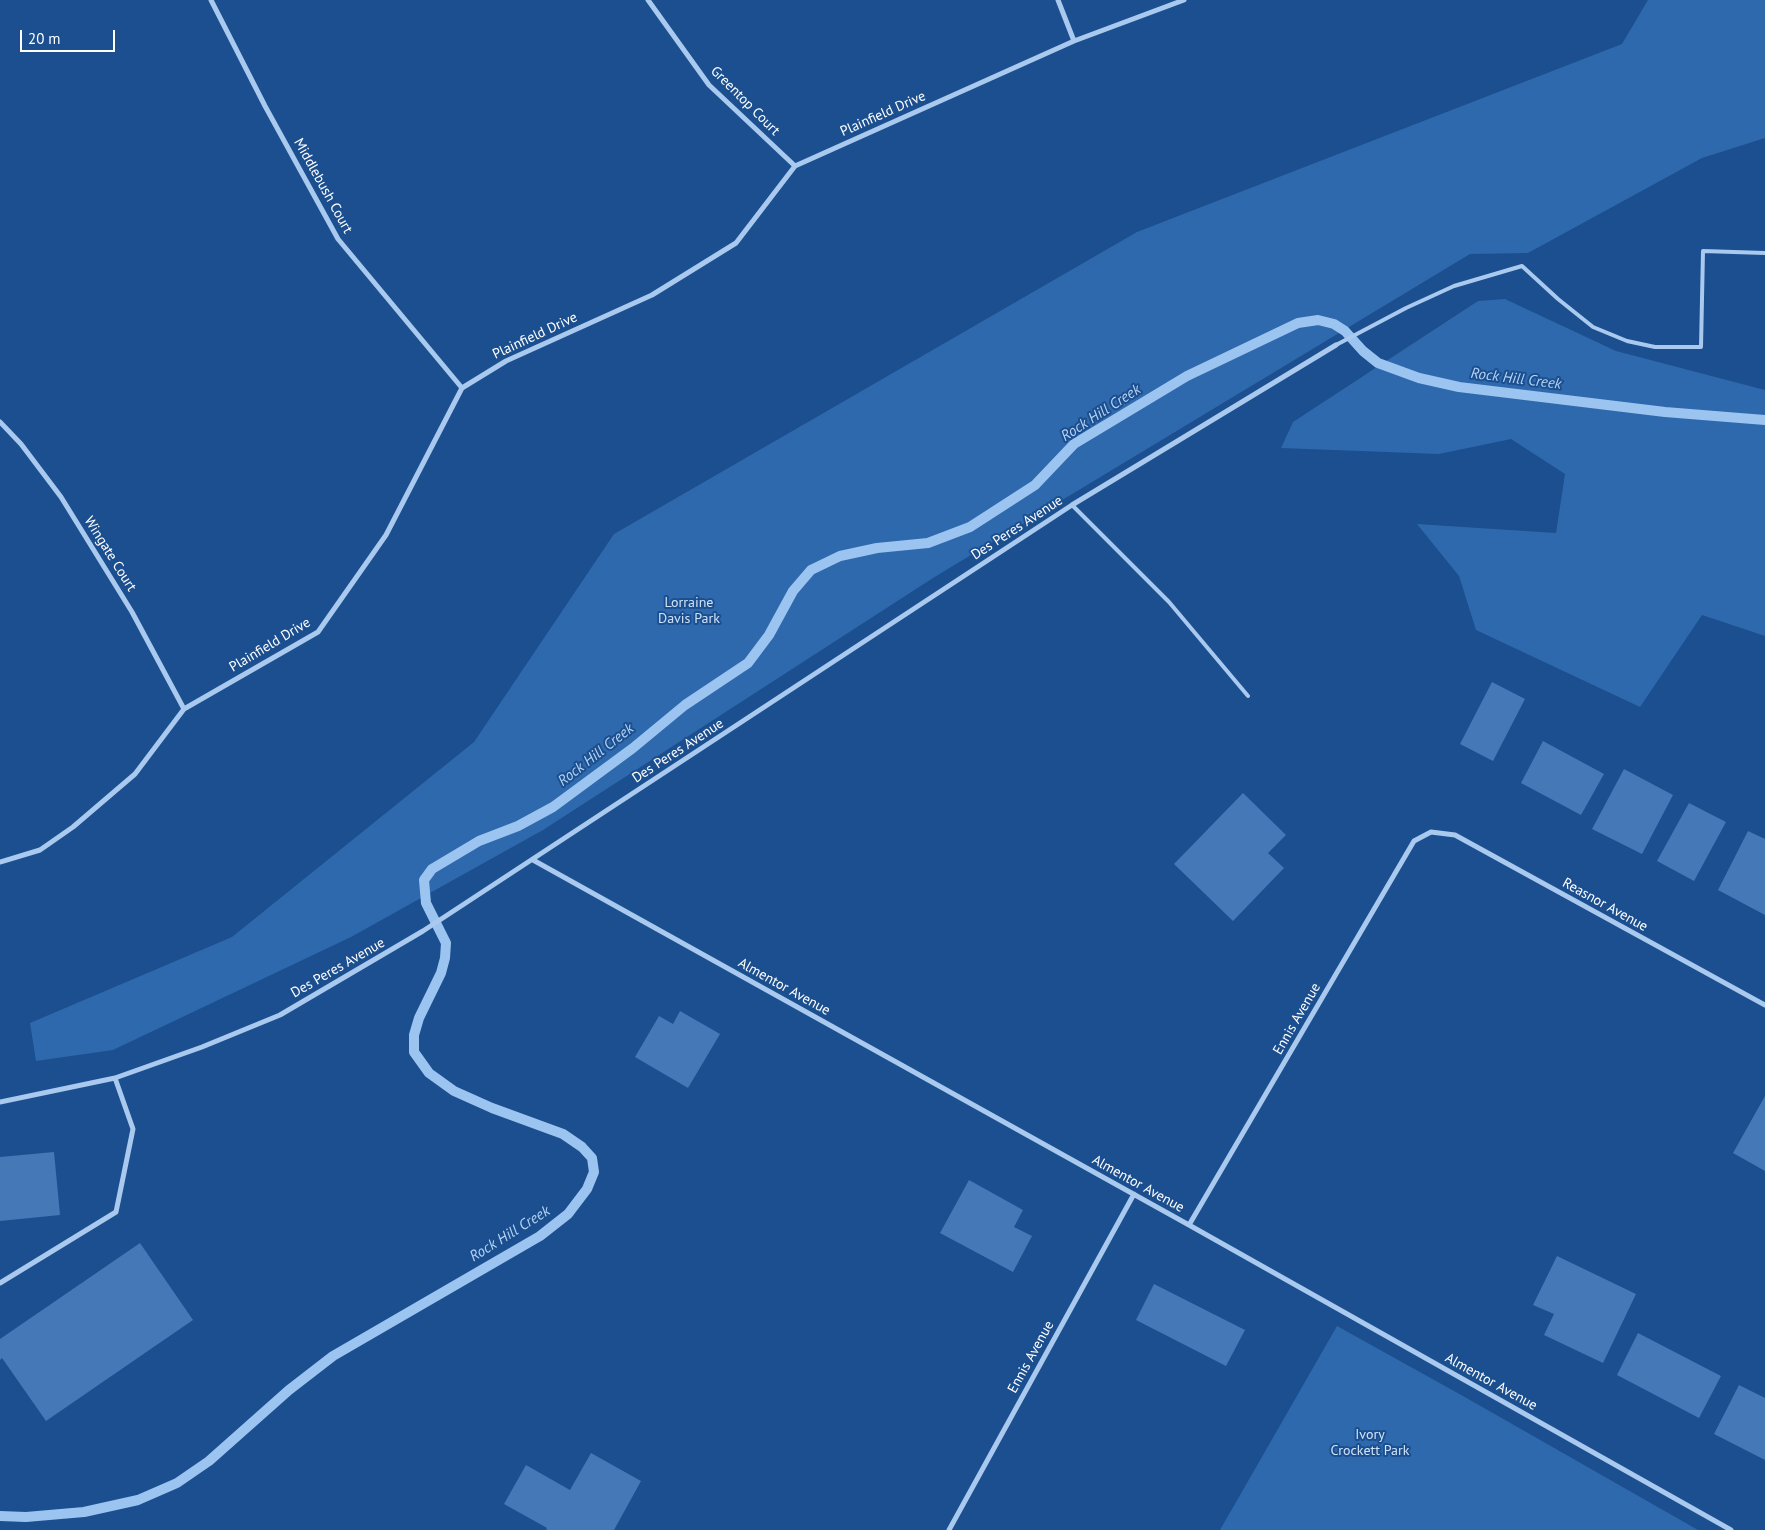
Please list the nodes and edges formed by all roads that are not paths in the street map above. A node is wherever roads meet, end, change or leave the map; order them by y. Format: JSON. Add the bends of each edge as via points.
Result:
{"nodes":[{"id":1,"x":211,"y":0,"type":"edge"},
{"id":2,"x":648,"y":0,"type":"edge"},
{"id":3,"x":1058,"y":0,"type":"edge"},
{"id":4,"x":1184,"y":0,"type":"edge"},
{"id":5,"x":1074,"y":41,"type":"junction"},
{"id":6,"x":795,"y":166,"type":"junction"},
{"id":7,"x":1765,"y":253,"type":"edge"},
{"id":8,"x":1336,"y":345,"type":"joint"},
{"id":9,"x":462,"y":388,"type":"junction"},
{"id":10,"x":0,"y":422,"type":"edge"},
{"id":11,"x":1072,"y":505,"type":"junction"},
{"id":12,"x":1248,"y":696,"type":"dead end"},
{"id":13,"x":184,"y":709,"type":"junction"},
{"id":14,"x":1431,"y":832,"type":"joint"},
{"id":15,"x":533,"y":860,"type":"junction"},
{"id":16,"x":0,"y":862,"type":"edge"},
{"id":17,"x":1765,"y":1005,"type":"edge"},
{"id":18,"x":115,"y":1078,"type":"junction"},
{"id":19,"x":0,"y":1102,"type":"edge"},
{"id":20,"x":1134,"y":1194,"type":"junction"},
{"id":21,"x":1189,"y":1225,"type":"junction"},
{"id":22,"x":0,"y":1282,"type":"edge"},
{"id":23,"x":949,"y":1530,"type":"edge"},
{"id":24,"x":1731,"y":1530,"type":"edge"}],
"edges":[{"from":1,"to":9,"type":"street","name":"Middlebush Court","via":[[338,239]]},
{"from":2,"to":6,"type":"street","name":"Greentop Court","via":[[709,85]]},
{"from":3,"to":5,"type":"street"},
{"from":4,"to":5,"type":"street","name":"Plainfield Drive"},
{"from":5,"to":6,"type":"street","name":"Plainfield Drive"},
{"from":6,"to":9,"type":"street","name":"Plainfield Drive","via":[[736,243],[652,295],[506,360]]},
{"from":7,"to":8,"type":"lane","via":[[1702,251],[1701,347],[1656,347],[1627,342],[1593,327],[1522,266],[1454,286]]},
{"from":8,"to":11,"type":"street","name":"Des Peres Avenue"},
{"from":9,"to":13,"type":"street","name":"Plainfield Drive","via":[[386,535],[318,632]]},
{"from":10,"to":13,"type":"street","name":"Wingate Court","via":[[61,497],[132,612]]},
{"from":11,"to":12,"type":"lane","via":[[1169,602]]},
{"from":11,"to":15,"type":"street","name":"Des Peres Avenue"},
{"from":13,"to":16,"type":"street","name":"Plainfield Drive","via":[[135,774],[73,827],[40,850]]},
{"from":14,"to":17,"type":"street","name":"Reasnor Avenue","via":[[1455,835]]},
{"from":14,"to":21,"type":"street","name":"Ennis Avenue","via":[[1414,841]]},
{"from":15,"to":18,"type":"street","name":"Des Peres Avenue","via":[[423,931],[280,1015]]},
{"from":15,"to":20,"type":"street","name":"Almentor Avenue"},
{"from":18,"to":19,"type":"street","name":"Des Peres Avenue"},
{"from":18,"to":22,"type":"street","via":[[133,1129],[116,1212]]},
{"from":20,"to":21,"type":"street","name":"Almentor Avenue"},
{"from":20,"to":23,"type":"street","name":"Ennis Avenue"},
{"from":21,"to":24,"type":"street","name":"Almentor Avenue"}]}
